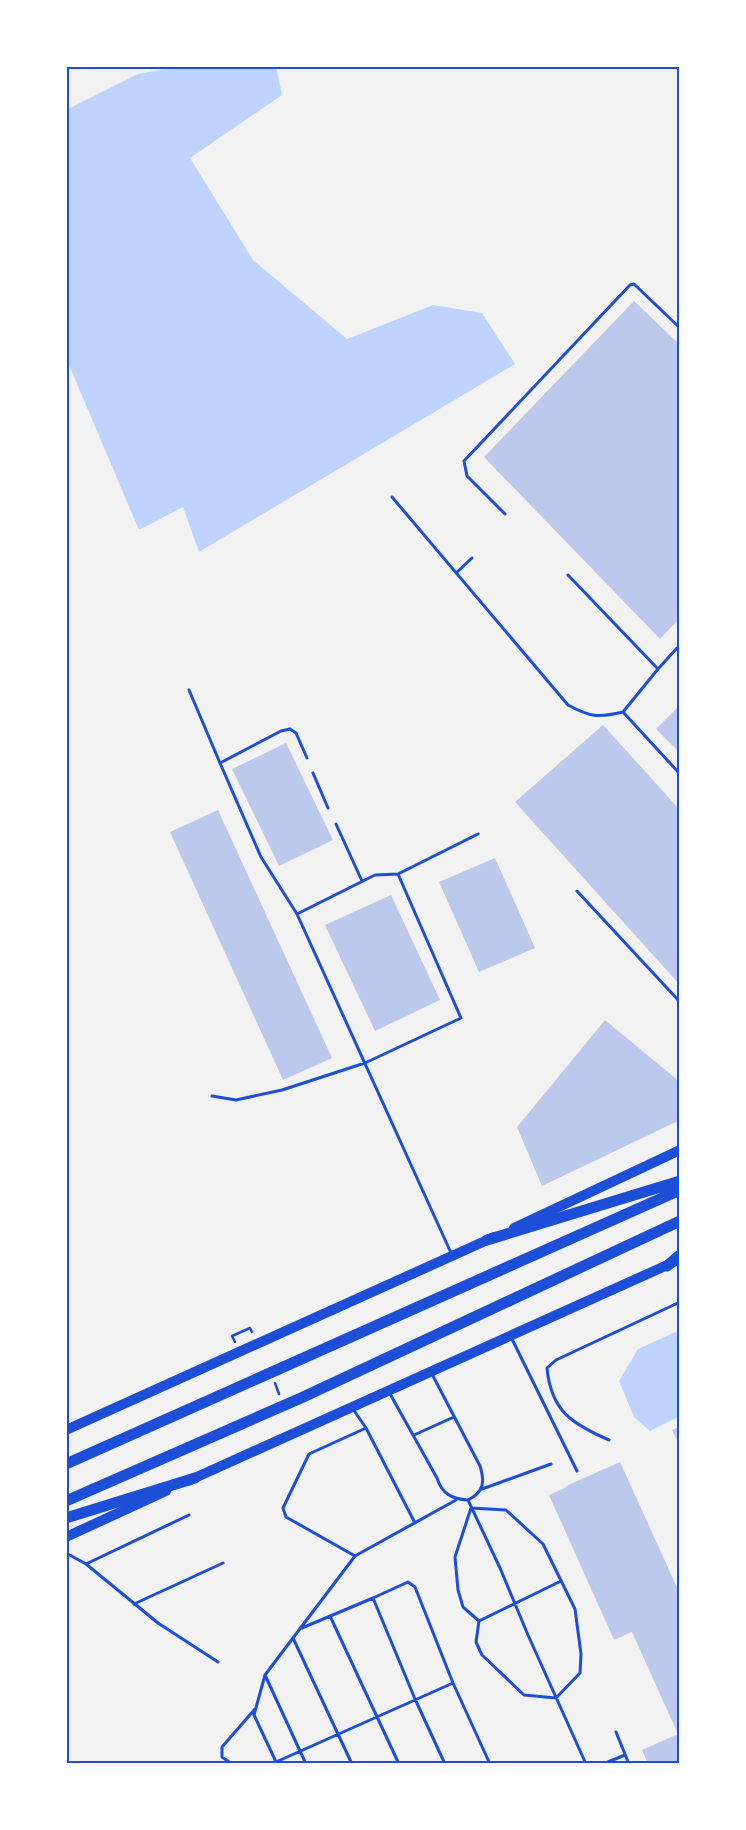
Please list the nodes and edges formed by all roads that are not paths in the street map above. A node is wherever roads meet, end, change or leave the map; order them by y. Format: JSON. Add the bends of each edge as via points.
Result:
{"nodes":[{"id":1,"x":680,"y":328,"type":"edge"},
{"id":2,"x":392,"y":496,"type":"dead end"},
{"id":3,"x":505,"y":514,"type":"dead end"},
{"id":4,"x":472,"y":558,"type":"dead end"},
{"id":5,"x":456,"y":573,"type":"junction"},
{"id":6,"x":568,"y":575,"type":"dead end"},
{"id":7,"x":677,"y":648,"type":"dead end"},
{"id":8,"x":658,"y":669,"type":"junction"},
{"id":9,"x":189,"y":690,"type":"dead end"},
{"id":10,"x":623,"y":712,"type":"junction"},
{"id":11,"x":307,"y":758,"type":"dead end"},
{"id":12,"x":220,"y":763,"type":"junction"},
{"id":13,"x":314,"y":773,"type":"dead end"},
{"id":14,"x":680,"y":774,"type":"edge"},
{"id":15,"x":328,"y":808,"type":"dead end"},
{"id":16,"x":336,"y":824,"type":"dead end"},
{"id":17,"x":478,"y":834,"type":"dead end"},
{"id":18,"x":398,"y":874,"type":"junction"},
{"id":19,"x":362,"y":881,"type":"junction"},
{"id":20,"x":577,"y":891,"type":"dead end"},
{"id":21,"x":297,"y":914,"type":"junction"},
{"id":22,"x":680,"y":1002,"type":"edge"},
{"id":23,"x":365,"y":1063,"type":"junction"},
{"id":24,"x":212,"y":1096,"type":"dead end"},
{"id":25,"x":680,"y":1150,"type":"edge"},
{"id":26,"x":680,"y":1181,"type":"edge"},
{"id":27,"x":680,"y":1190,"type":"edge"},
{"id":28,"x":680,"y":1221,"type":"edge"},
{"id":29,"x":487,"y":1240,"type":"junction"},
{"id":30,"x":452,"y":1256,"type":"junction"},
{"id":31,"x":680,"y":1256,"type":"edge"},
{"id":32,"x":680,"y":1260,"type":"edge"},
{"id":33,"x":666,"y":1266,"type":"junction"},
{"id":34,"x":680,"y":1302,"type":"edge"},
{"id":35,"x":511,"y":1336,"type":"junction"},
{"id":36,"x":431,"y":1372,"type":"junction"},
{"id":37,"x":389,"y":1392,"type":"junction"},
{"id":38,"x":352,"y":1408,"type":"junction"},
{"id":39,"x":454,"y":1417,"type":"junction"},
{"id":40,"x":366,"y":1428,"type":"junction"},
{"id":41,"x":66,"y":1430,"type":"edge"},
{"id":42,"x":414,"y":1435,"type":"junction"},
{"id":43,"x":609,"y":1440,"type":"dead end"},
{"id":44,"x":66,"y":1464,"type":"edge"},
{"id":45,"x":551,"y":1464,"type":"dead end"},
{"id":46,"x":578,"y":1471,"type":"dead end"},
{"id":47,"x":195,"y":1478,"type":"junction"},
{"id":48,"x":482,"y":1489,"type":"junction"},
{"id":49,"x":456,"y":1500,"type":"junction"},
{"id":50,"x":468,"y":1500,"type":"junction"},
{"id":51,"x":66,"y":1501,"type":"edge"},
{"id":52,"x":471,"y":1508,"type":"junction"},
{"id":53,"x":189,"y":1515,"type":"dead end"},
{"id":54,"x":66,"y":1518,"type":"edge"},
{"id":55,"x":415,"y":1523,"type":"junction"},
{"id":56,"x":66,"y":1537,"type":"edge"},
{"id":57,"x":66,"y":1553,"type":"edge"},
{"id":58,"x":355,"y":1556,"type":"junction"},
{"id":59,"x":223,"y":1563,"type":"dead end"},
{"id":60,"x":86,"y":1564,"type":"junction"},
{"id":61,"x":561,"y":1581,"type":"junction"},
{"id":62,"x":373,"y":1598,"type":"junction"},
{"id":63,"x":515,"y":1603,"type":"junction"},
{"id":64,"x":134,"y":1604,"type":"junction"},
{"id":65,"x":330,"y":1616,"type":"junction"},
{"id":66,"x":479,"y":1621,"type":"junction"},
{"id":67,"x":300,"y":1628,"type":"junction"},
{"id":68,"x":293,"y":1638,"type":"junction"},
{"id":69,"x":218,"y":1662,"type":"dead end"},
{"id":70,"x":265,"y":1675,"type":"junction"},
{"id":71,"x":453,"y":1682,"type":"junction"},
{"id":72,"x":556,"y":1698,"type":"junction"},
{"id":73,"x":415,"y":1699,"type":"junction"},
{"id":74,"x":256,"y":1707,"type":"junction"},
{"id":75,"x":378,"y":1717,"type":"junction"},
{"id":76,"x":616,"y":1732,"type":"dead end"},
{"id":77,"x":337,"y":1734,"type":"junction"},
{"id":78,"x":300,"y":1750,"type":"junction"},
{"id":79,"x":625,"y":1755,"type":"junction"},
{"id":80,"x":276,"y":1763,"type":"edge"},
{"id":81,"x":232,"y":1764,"type":"edge"},
{"id":82,"x":306,"y":1764,"type":"edge"},
{"id":83,"x":352,"y":1764,"type":"edge"},
{"id":84,"x":399,"y":1764,"type":"edge"},
{"id":85,"x":445,"y":1764,"type":"edge"},
{"id":86,"x":490,"y":1764,"type":"edge"},
{"id":87,"x":586,"y":1764,"type":"edge"},
{"id":88,"x":603,"y":1764,"type":"edge"},
{"id":89,"x":629,"y":1764,"type":"edge"}],
"edges":[{"from":1,"to":3,"type":"lane","via":[[634,284],[630,285],[464,461],[467,476]]},
{"from":2,"to":5,"type":"lane"},
{"from":4,"to":5,"type":"lane"},
{"from":5,"to":10,"type":"lane","via":[[568,705],[586,715],[606,716]]},
{"from":6,"to":8,"type":"lane"},
{"from":7,"to":8,"type":"lane"},
{"from":8,"to":10,"type":"lane"},
{"from":9,"to":12,"type":"lane"},
{"from":10,"to":14,"type":"lane"},
{"from":11,"to":12,"type":"lane","via":[[296,733],[290,729]]},
{"from":12,"to":21,"type":"lane","via":[[261,857]]},
{"from":13,"to":15,"type":"lane"},
{"from":16,"to":19,"type":"lane"},
{"from":17,"to":18,"type":"lane"},
{"from":18,"to":19,"type":"lane","via":[[375,875]]},
{"from":18,"to":23,"type":"lane","via":[[461,1018]]},
{"from":19,"to":21,"type":"lane"},
{"from":20,"to":22,"type":"lane"},
{"from":21,"to":23,"type":"lane"},
{"from":23,"to":24,"type":"lane","via":[[273,1092],[236,1100]]},
{"from":23,"to":30,"type":"lane"},
{"from":25,"to":29,"type":"main road"},
{"from":26,"to":29,"type":"highway"},
{"from":27,"to":44,"type":"highway"},
{"from":28,"to":51,"type":"highway","via":[[301,1398]]},
{"from":29,"to":30,"type":"main road"},
{"from":30,"to":41,"type":"main road"},
{"from":31,"to":33,"type":"highway"},
{"from":32,"to":33,"type":"main road"},
{"from":33,"to":35,"type":"main road"},
{"from":34,"to":43,"type":"lane","via":[[556,1360],[547,1368],[549,1384],[563,1413],[587,1431]]},
{"from":35,"to":36,"type":"main road"},
{"from":35,"to":46,"type":"lane"},
{"from":36,"to":37,"type":"main road"},
{"from":36,"to":39,"type":"lane"},
{"from":37,"to":38,"type":"main road"},
{"from":37,"to":42,"type":"lane"},
{"from":38,"to":40,"type":"lane"},
{"from":38,"to":47,"type":"main road"},
{"from":39,"to":42,"type":"lane"},
{"from":39,"to":48,"type":"lane","via":[[480,1466],[484,1479]]},
{"from":40,"to":55,"type":"lane"},
{"from":40,"to":58,"type":"lane","via":[[309,1454],[283,1508],[286,1517]]},
{"from":42,"to":49,"type":"lane","via":[[440,1487]]},
{"from":45,"to":48,"type":"lane"},
{"from":47,"to":54,"type":"highway"},
{"from":47,"to":56,"type":"main road"},
{"from":48,"to":50,"type":"lane"},
{"from":49,"to":50,"type":"lane"},
{"from":49,"to":55,"type":"lane"},
{"from":50,"to":52,"type":"lane"},
{"from":52,"to":61,"type":"lane","via":[[506,1510],[543,1544]]},
{"from":52,"to":63,"type":"lane"},
{"from":52,"to":66,"type":"lane","via":[[455,1557],[463,1607]]},
{"from":53,"to":60,"type":"lane"},
{"from":55,"to":58,"type":"lane"},
{"from":57,"to":60,"type":"lane"},
{"from":58,"to":67,"type":"lane"},
{"from":59,"to":64,"type":"lane"},
{"from":60,"to":64,"type":"lane"},
{"from":61,"to":63,"type":"lane"},
{"from":61,"to":72,"type":"lane","via":[[576,1609],[580,1674]]},
{"from":62,"to":65,"type":"lane"},
{"from":62,"to":71,"type":"lane","via":[[408,1582],[415,1587]]},
{"from":62,"to":73,"type":"lane"},
{"from":63,"to":66,"type":"lane"},
{"from":63,"to":72,"type":"lane"},
{"from":64,"to":69,"type":"lane"},
{"from":65,"to":67,"type":"lane"},
{"from":65,"to":75,"type":"lane"},
{"from":66,"to":72,"type":"lane","via":[[476,1642],[482,1655],[524,1695]]},
{"from":67,"to":68,"type":"lane"},
{"from":68,"to":70,"type":"lane"},
{"from":68,"to":77,"type":"lane"},
{"from":70,"to":74,"type":"lane"},
{"from":70,"to":78,"type":"lane"},
{"from":71,"to":73,"type":"lane"},
{"from":71,"to":86,"type":"lane"},
{"from":72,"to":87,"type":"lane"},
{"from":73,"to":75,"type":"lane"},
{"from":73,"to":85,"type":"lane"},
{"from":74,"to":80,"type":"lane","via":[[254,1715]]},
{"from":74,"to":81,"type":"lane","via":[[222,1747],[222,1757]]},
{"from":75,"to":77,"type":"lane"},
{"from":75,"to":84,"type":"lane"},
{"from":76,"to":79,"type":"lane"},
{"from":77,"to":78,"type":"lane"},
{"from":77,"to":83,"type":"lane"},
{"from":78,"to":80,"type":"lane"},
{"from":78,"to":82,"type":"lane"},
{"from":79,"to":88,"type":"lane"},
{"from":79,"to":89,"type":"lane"}]}
